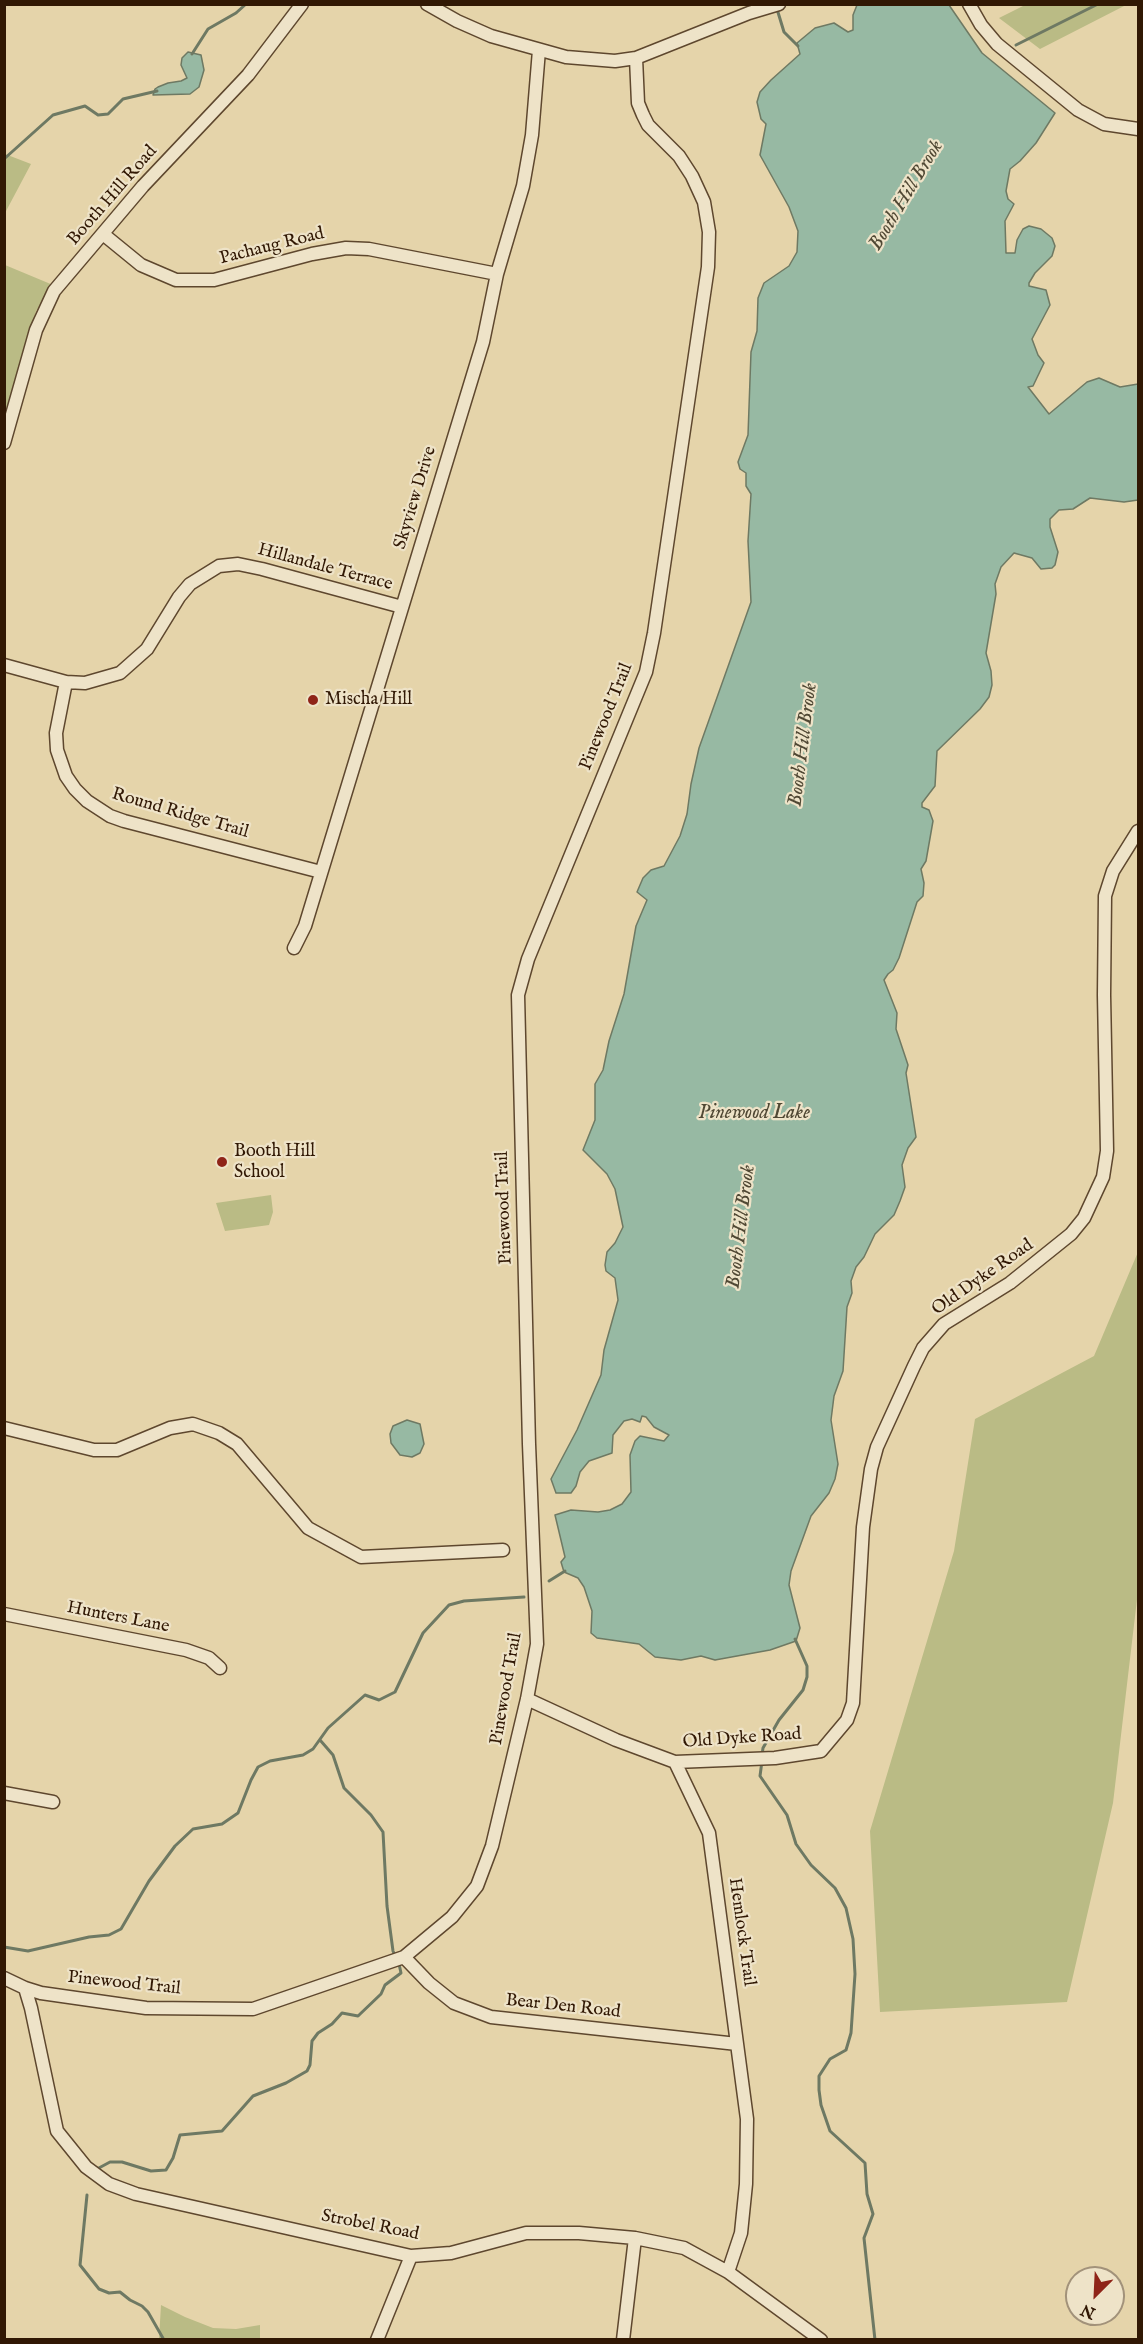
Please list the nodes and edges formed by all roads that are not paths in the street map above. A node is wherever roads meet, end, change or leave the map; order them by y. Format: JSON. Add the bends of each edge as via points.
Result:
{"nodes":[{"id":1,"x":427,"y":4,"type":"edge"},
{"id":2,"x":969,"y":4,"type":"edge"},
{"id":3,"x":775,"y":6,"type":"edge"},
{"id":4,"x":295,"y":7,"type":"edge"},
{"id":5,"x":539,"y":50,"type":"junction"},
{"id":6,"x":636,"y":58,"type":"junction"},
{"id":7,"x":1138,"y":129,"type":"edge"},
{"id":8,"x":103,"y":234,"type":"junction"},
{"id":9,"x":497,"y":274,"type":"junction"},
{"id":10,"x":4,"y":443,"type":"edge"},
{"id":11,"x":402,"y":607,"type":"junction"},
{"id":12,"x":4,"y":665,"type":"edge"},
{"id":13,"x":66,"y":682,"type":"junction"},
{"id":14,"x":1138,"y":831,"type":"edge"},
{"id":15,"x":321,"y":872,"type":"junction"},
{"id":16,"x":294,"y":948,"type":"dead end"},
{"id":17,"x":4,"y":1428,"type":"edge"},
{"id":18,"x":503,"y":1550,"type":"dead end"},
{"id":19,"x":4,"y":1614,"type":"edge"},
{"id":20,"x":220,"y":1668,"type":"dead end"},
{"id":21,"x":527,"y":1699,"type":"junction"},
{"id":22,"x":675,"y":1762,"type":"junction"},
{"id":23,"x":4,"y":1793,"type":"edge"},
{"id":24,"x":53,"y":1802,"type":"dead end"},
{"id":25,"x":398,"y":1959,"type":"junction"},
{"id":26,"x":4,"y":1978,"type":"edge"},
{"id":27,"x":25,"y":1988,"type":"junction"},
{"id":28,"x":737,"y":2044,"type":"junction"},
{"id":29,"x":635,"y":2238,"type":"junction"},
{"id":30,"x":411,"y":2256,"type":"junction"},
{"id":31,"x":728,"y":2272,"type":"junction"},
{"id":32,"x":377,"y":2340,"type":"edge"},
{"id":33,"x":623,"y":2340,"type":"edge"},
{"id":34,"x":821,"y":2340,"type":"edge"}],
"edges":[{"from":1,"to":5,"type":"street","via":[[491,36]]},
{"from":2,"to":7,"type":"street","via":[[997,44],[1078,110],[1104,124]]},
{"from":3,"to":6,"type":"street"},
{"from":4,"to":8,"type":"street","name":"Booth Hill Road","via":[[248,75]]},
{"from":5,"to":6,"type":"street","via":[[596,61]]},
{"from":5,"to":9,"type":"street","name":"Skyview Drive","via":[[523,186]]},
{"from":6,"to":21,"type":"street","name":"Pinewood Trail","via":[[638,103],[643,115],[679,156],[704,202],[709,232],[708,267],[646,672],[528,958],[518,995],[537,1644]]},
{"from":8,"to":9,"type":"street","name":"Pachaug Road","via":[[141,265],[176,280],[214,280],[346,248]]},
{"from":8,"to":10,"type":"street","name":"Booth Hill Road","via":[[54,291],[36,330]]},
{"from":9,"to":11,"type":"street","name":"Skyview Drive","via":[[483,342]]},
{"from":11,"to":13,"type":"street","name":"Hillandale Terrace","via":[[262,569],[238,564],[219,566],[190,584],[147,649],[120,674]]},
{"from":11,"to":15,"type":"street","name":"Skyview Drive"},
{"from":12,"to":13,"type":"street","name":"Hillandale Terrace"},
{"from":13,"to":15,"type":"street","name":"Round Ridge Trail","via":[[57,724],[57,750],[66,776],[87,801],[110,816]]},
{"from":14,"to":22,"type":"street","name":"Old Dyke Road","via":[[1113,871],[1105,896],[1107,1151],[1098,1190],[1084,1218],[1056,1248],[1010,1283],[944,1324],[923,1348],[871,1468],[863,1527],[853,1703],[847,1720],[821,1751],[775,1758]]},
{"from":15,"to":16,"type":"street","name":"Skyview Drive","via":[[305,926]]},
{"from":17,"to":18,"type":"street","via":[[93,1450],[117,1450],[170,1428],[192,1424],[237,1444],[308,1528],[361,1557]]},
{"from":19,"to":20,"type":"street","name":"Hunters Lane","via":[[194,1652]]},
{"from":21,"to":22,"type":"street"},
{"from":21,"to":25,"type":"street","name":"Pinewood Trail","via":[[492,1846],[477,1886],[452,1917]]},
{"from":22,"to":28,"type":"street","name":"Hemlock Trail","via":[[709,1833]]},
{"from":23,"to":24,"type":"street"},
{"from":25,"to":27,"type":"street","name":"Pinewood Trail","via":[[254,2009],[146,2008]]},
{"from":25,"to":28,"type":"street","name":"Bear Den Road","via":[[454,2003],[490,2017]]},
{"from":26,"to":27,"type":"street","name":"Pinewood Trail"},
{"from":27,"to":30,"type":"street","name":"Strobel Road","via":[[57,2132],[86,2167],[109,2184],[136,2194]]},
{"from":28,"to":31,"type":"street","name":"Hemlock Trail","via":[[747,2119],[746,2184],[741,2233]]},
{"from":29,"to":30,"type":"street","name":"Strobel Road","via":[[526,2233],[451,2253]]},
{"from":29,"to":31,"type":"street","name":"Strobel Road","via":[[684,2248]]},
{"from":29,"to":33,"type":"street"},
{"from":30,"to":32,"type":"street"},
{"from":31,"to":34,"type":"street","name":"Strobel Road"}]}
